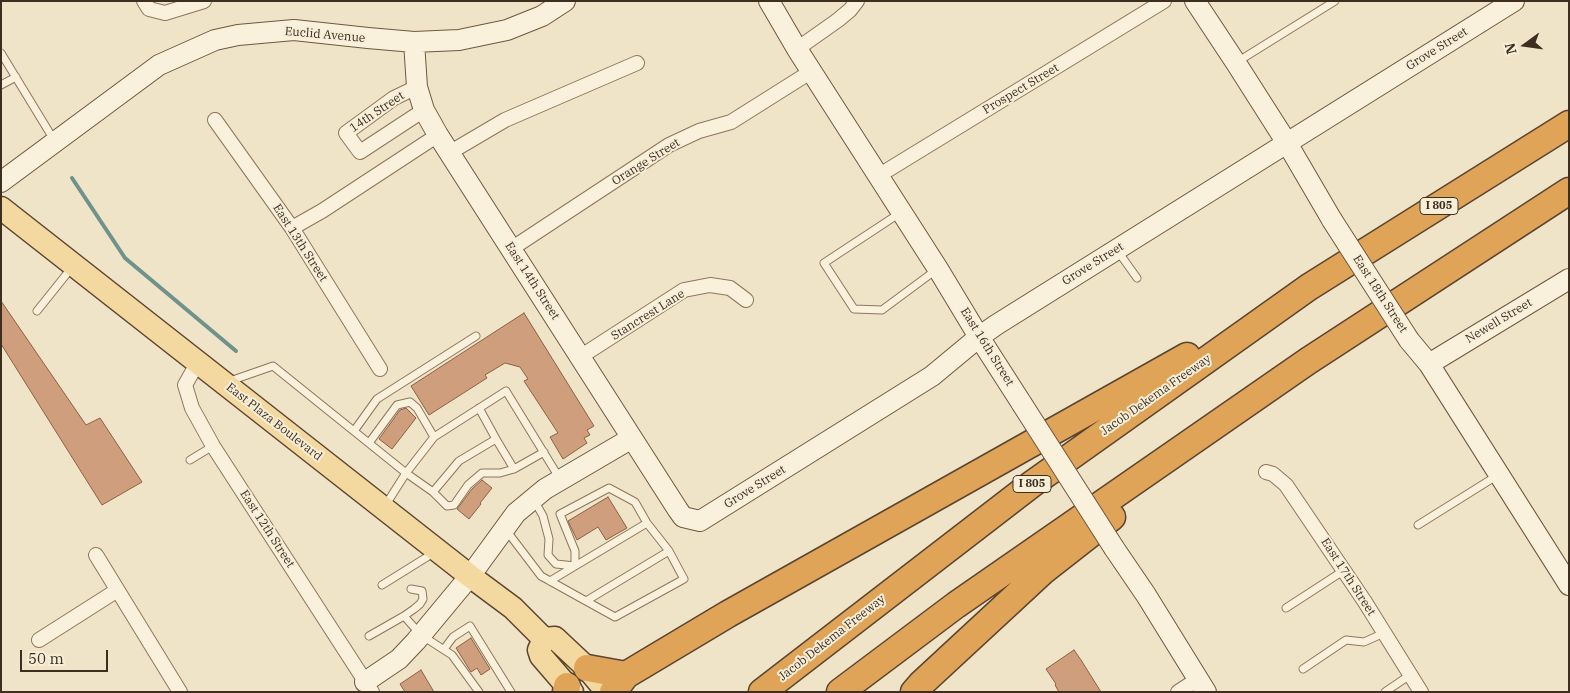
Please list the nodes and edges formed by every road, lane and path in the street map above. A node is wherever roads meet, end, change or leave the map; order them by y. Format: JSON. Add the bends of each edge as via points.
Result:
{"nodes":[{"id":1,"x":204,"y":1,"type":"edge"},
{"id":2,"x":565,"y":1,"type":"edge"},
{"id":3,"x":769,"y":1,"type":"edge"},
{"id":4,"x":857,"y":1,"type":"edge"},
{"id":5,"x":1164,"y":1,"type":"edge"},
{"id":6,"x":1195,"y":1,"type":"edge"},
{"id":7,"x":1336,"y":1,"type":"edge"},
{"id":8,"x":1514,"y":1,"type":"edge"},
{"id":9,"x":147,"y":5,"type":"edge"},
{"id":10,"x":414,"y":42,"type":"junction"},
{"id":11,"x":797,"y":49,"type":"junction"},
{"id":12,"x":1,"y":53,"type":"edge"},
{"id":13,"x":1236,"y":62,"type":"junction"},
{"id":14,"x":636,"y":63,"type":"dead end"},
{"id":15,"x":812,"y":71,"type":"junction"},
{"id":16,"x":16,"y":77,"type":"junction"},
{"id":17,"x":1,"y":84,"type":"edge"},
{"id":18,"x":417,"y":87,"type":"junction"},
{"id":19,"x":424,"y":110,"type":"junction"},
{"id":20,"x":215,"y":120,"type":"dead end"},
{"id":21,"x":1569,"y":124,"type":"edge"},
{"id":22,"x":438,"y":135,"type":"junction"},
{"id":23,"x":55,"y":142,"type":"junction"},
{"id":24,"x":1286,"y":143,"type":"junction"},
{"id":25,"x":449,"y":153,"type":"junction"},
{"id":26,"x":878,"y":176,"type":"junction"},
{"id":27,"x":1,"y":182,"type":"edge"},
{"id":28,"x":1569,"y":192,"type":"edge"},
{"id":29,"x":1,"y":208,"type":"edge"},
{"id":30,"x":902,"y":212,"type":"junction"},
{"id":31,"x":292,"y":228,"type":"junction"},
{"id":32,"x":511,"y":249,"type":"junction"},
{"id":33,"x":1116,"y":250,"type":"junction"},
{"id":34,"x":74,"y":265,"type":"junction"},
{"id":35,"x":938,"y":269,"type":"junction"},
{"id":36,"x":1137,"y":278,"type":"dead end"},
{"id":37,"x":1569,"y":279,"type":"edge"},
{"id":38,"x":1310,"y":287,"type":"junction"},
{"id":39,"x":746,"y":300,"type":"dead end"},
{"id":40,"x":37,"y":311,"type":"dead end"},
{"id":41,"x":476,"y":336,"type":"dead end"},
{"id":42,"x":979,"y":337,"type":"junction"},
{"id":43,"x":1323,"y":352,"type":"junction"},
{"id":44,"x":580,"y":357,"type":"junction"},
{"id":45,"x":198,"y":362,"type":"junction"},
{"id":46,"x":1429,"y":364,"type":"junction"},
{"id":47,"x":380,"y":369,"type":"dead end"},
{"id":48,"x":224,"y":383,"type":"junction"},
{"id":49,"x":479,"y":408,"type":"junction"},
{"id":50,"x":354,"y":431,"type":"junction"},
{"id":51,"x":434,"y":437,"type":"junction"},
{"id":52,"x":632,"y":438,"type":"junction"},
{"id":53,"x":496,"y":439,"type":"junction"},
{"id":54,"x":369,"y":443,"type":"junction"},
{"id":55,"x":213,"y":446,"type":"junction"},
{"id":56,"x":544,"y":452,"type":"junction"},
{"id":57,"x":190,"y":460,"type":"dead end"},
{"id":58,"x":514,"y":469,"type":"junction"},
{"id":59,"x":1266,"y":472,"type":"dead end"},
{"id":60,"x":406,"y":473,"type":"junction"},
{"id":61,"x":1499,"y":474,"type":"junction"},
{"id":62,"x":561,"y":480,"type":"junction"},
{"id":63,"x":433,"y":492,"type":"junction"},
{"id":64,"x":533,"y":499,"type":"junction"},
{"id":65,"x":384,"y":508,"type":"junction"},
{"id":66,"x":678,"y":510,"type":"joint"},
{"id":67,"x":647,"y":523,"type":"junction"},
{"id":68,"x":1418,"y":525,"type":"dead end"},
{"id":69,"x":505,"y":528,"type":"junction"},
{"id":70,"x":438,"y":551,"type":"junction"},
{"id":71,"x":669,"y":551,"type":"junction"},
{"id":72,"x":96,"y":555,"type":"dead end"},
{"id":73,"x":575,"y":566,"type":"junction"},
{"id":74,"x":1343,"y":570,"type":"junction"},
{"id":75,"x":470,"y":576,"type":"junction"},
{"id":76,"x":550,"y":581,"type":"junction"},
{"id":77,"x":382,"y":585,"type":"dead end"},
{"id":78,"x":1569,"y":585,"type":"edge"},
{"id":79,"x":411,"y":589,"type":"dead end"},
{"id":80,"x":116,"y":591,"type":"junction"},
{"id":81,"x":586,"y":601,"type":"junction"},
{"id":82,"x":1286,"y":608,"type":"dead end"},
{"id":83,"x":404,"y":616,"type":"junction"},
{"id":84,"x":1384,"y":633,"type":"junction"},
{"id":85,"x":421,"y":635,"type":"junction"},
{"id":86,"x":369,"y":636,"type":"dead end"},
{"id":87,"x":544,"y":639,"type":"junction"},
{"id":88,"x":39,"y":640,"type":"dead end"},
{"id":89,"x":444,"y":649,"type":"junction"},
{"id":90,"x":587,"y":668,"type":"joint"},
{"id":91,"x":1303,"y":669,"type":"dead end"},
{"id":92,"x":1410,"y":675,"type":"junction"},
{"id":93,"x":616,"y":686,"type":"edge"},
{"id":94,"x":1202,"y":686,"type":"edge"},
{"id":95,"x":368,"y":687,"type":"edge"},
{"id":96,"x":568,"y":690,"type":"edge"},
{"id":97,"x":180,"y":692,"type":"edge"},
{"id":98,"x":478,"y":692,"type":"edge"},
{"id":99,"x":511,"y":692,"type":"edge"},
{"id":100,"x":762,"y":692,"type":"edge"},
{"id":101,"x":840,"y":692,"type":"edge"},
{"id":102,"x":914,"y":692,"type":"edge"},
{"id":103,"x":1178,"y":692,"type":"edge"},
{"id":104,"x":1384,"y":692,"type":"edge"},
{"id":105,"x":1421,"y":692,"type":"edge"}],
"edges":[{"from":1,"to":9,"type":"street","via":[[165,13]]},
{"from":2,"to":10,"type":"street","name":"Euclid Avenue","via":[[542,16],[507,30],[459,40]]},
{"from":3,"to":11,"type":"street","name":"East 16th Street"},
{"from":4,"to":11,"type":"street","via":[[838,20]]},
{"from":5,"to":26,"type":"street","name":"Prospect Street"},
{"from":6,"to":13,"type":"street","name":"East 18th Street"},
{"from":7,"to":13,"type":"lane"},
{"from":8,"to":24,"type":"street","name":"Grove Street"},
{"from":10,"to":18,"type":"street","name":"East 14th Street"},
{"from":10,"to":23,"type":"street","name":"Euclid Avenue","via":[[294,30],[215,40],[158,65]]},
{"from":11,"to":15,"type":"street","name":"East 16th Street"},
{"from":12,"to":16,"type":"lane"},
{"from":13,"to":24,"type":"street","name":"East 18th Street"},
{"from":14,"to":25,"type":"street","via":[[505,120]]},
{"from":15,"to":26,"type":"street","name":"East 16th Street"},
{"from":15,"to":32,"type":"street","name":"Orange Street","via":[[730,122],[698,131],[669,145]]},
{"from":16,"to":17,"type":"lane"},
{"from":16,"to":23,"type":"lane"},
{"from":18,"to":19,"type":"street","name":"East 14th Street"},
{"from":18,"to":19,"type":"street","name":"14th Street","via":[[394,98],[346,133],[360,152]]},
{"from":19,"to":22,"type":"street","name":"East 14th Street"},
{"from":20,"to":31,"type":"street","name":"East 13th Street"},
{"from":21,"to":38,"type":"highway","name":"Jacob Dekema Freeway","number":"I 805"},
{"from":22,"to":25,"type":"street","name":"East 14th Street"},
{"from":22,"to":31,"type":"street","via":[[322,212]]},
{"from":23,"to":27,"type":"street","name":"Euclid Avenue"},
{"from":24,"to":33,"type":"street","name":"Grove Street"},
{"from":24,"to":46,"type":"street","name":"East 18th Street","bridge":true,"via":[[1409,340]]},
{"from":25,"to":32,"type":"street","name":"East 14th Street"},
{"from":26,"to":30,"type":"street","name":"East 16th Street"},
{"from":28,"to":43,"type":"highway"},
{"from":29,"to":34,"type":"main road","name":"East Plaza Boulevard"},
{"from":30,"to":35,"type":"street","name":"East 16th Street"},
{"from":30,"to":35,"type":"lane","via":[[824,263],[854,309],[882,310]]},
{"from":31,"to":47,"type":"street","name":"East 13th Street"},
{"from":32,"to":44,"type":"street","name":"East 14th Street"},
{"from":33,"to":36,"type":"lane"},
{"from":33,"to":42,"type":"street","name":"Grove Street"},
{"from":34,"to":40,"type":"lane"},
{"from":34,"to":45,"type":"main road","name":"East Plaza Boulevard"},
{"from":35,"to":42,"type":"street","name":"East 16th Street"},
{"from":37,"to":46,"type":"street","name":"Newell Street"},
{"from":38,"to":93,"type":"highway","via":[[745,604]]},
{"from":38,"to":100,"type":"highway","name":"Jacob Dekema Freeway","number":"I 805","via":[[1032,484]]},
{"from":39,"to":44,"type":"street","name":"Stancrest Lane","via":[[730,288],[710,285],[684,290]]},
{"from":41,"to":50,"type":"lane","via":[[377,399]]},
{"from":42,"to":66,"type":"street","name":"Grove Street","via":[[932,376],[700,521],[683,517]]},
{"from":42,"to":94,"type":"street","name":"East 16th Street","bridge":true},
{"from":43,"to":101,"type":"highway","via":[[956,605]]},
{"from":43,"to":102,"type":"highway","via":[[1043,571]]},
{"from":44,"to":52,"type":"street","name":"East 14th Street"},
{"from":45,"to":48,"type":"main road","name":"East Plaza Boulevard"},
{"from":45,"to":55,"type":"street","name":"East 12th Street","via":[[185,385],[192,408]]},
{"from":46,"to":61,"type":"street","name":"East 18th Street"},
{"from":48,"to":50,"type":"lane","via":[[273,366]]},
{"from":48,"to":65,"type":"main road","name":"East Plaza Boulevard"},
{"from":49,"to":51,"type":"lane"},
{"from":49,"to":53,"type":"lane"},
{"from":49,"to":56,"type":"lane","via":[[506,391]]},
{"from":50,"to":54,"type":"lane"},
{"from":51,"to":54,"type":"lane","via":[[410,402],[397,405]]},
{"from":51,"to":60,"type":"lane"},
{"from":52,"to":62,"type":"street"},
{"from":52,"to":66,"type":"street","name":"East 14th Street"},
{"from":53,"to":58,"type":"lane"},
{"from":53,"to":63,"type":"lane","via":[[459,461]]},
{"from":54,"to":60,"type":"lane"},
{"from":55,"to":57,"type":"lane"},
{"from":55,"to":95,"type":"street","name":"East 12th Street"},
{"from":56,"to":58,"type":"lane"},
{"from":56,"to":62,"type":"lane"},
{"from":58,"to":63,"type":"lane","via":[[482,473],[468,485],[454,505],[447,506]]},
{"from":59,"to":74,"type":"street","name":"East 17th Street","via":[[1286,485]]},
{"from":60,"to":63,"type":"lane"},
{"from":60,"to":65,"type":"lane"},
{"from":61,"to":68,"type":"lane"},
{"from":61,"to":78,"type":"street","name":"East 18th Street"},
{"from":62,"to":64,"type":"street"},
{"from":64,"to":69,"type":"street","via":[[516,513]]},
{"from":64,"to":73,"type":"lane","via":[[543,516],[549,538],[548,555],[556,564]]},
{"from":65,"to":70,"type":"main road","name":"East Plaza Boulevard"},
{"from":67,"to":71,"type":"lane"},
{"from":67,"to":73,"type":"lane"},
{"from":67,"to":73,"type":"lane","via":[[635,502],[609,488],[560,514],[575,551]]},
{"from":69,"to":75,"type":"street"},
{"from":69,"to":76,"type":"lane","via":[[541,576]]},
{"from":70,"to":75,"type":"main road","name":"East Plaza Boulevard"},
{"from":70,"to":77,"type":"lane"},
{"from":71,"to":81,"type":"lane"},
{"from":71,"to":81,"type":"lane","via":[[684,579],[615,618]]},
{"from":72,"to":80,"type":"street"},
{"from":73,"to":76,"type":"lane"},
{"from":74,"to":82,"type":"lane"},
{"from":74,"to":84,"type":"street","name":"East 17th Street"},
{"from":75,"to":85,"type":"street"},
{"from":75,"to":87,"type":"main road","name":"East Plaza Boulevard","via":[[513,608]]},
{"from":76,"to":81,"type":"lane"},
{"from":79,"to":83,"type":"lane","via":[[422,591],[423,599]]},
{"from":80,"to":88,"type":"street"},
{"from":80,"to":97,"type":"street"},
{"from":83,"to":85,"type":"lane"},
{"from":83,"to":86,"type":"lane"},
{"from":84,"to":91,"type":"lane","via":[[1364,642],[1346,640]]},
{"from":84,"to":92,"type":"street","name":"East 17th Street"},
{"from":85,"to":89,"type":"lane"},
{"from":85,"to":95,"type":"street"},
{"from":87,"to":90,"type":"main road","name":"East Plaza Boulevard","via":[[555,638]]},
{"from":87,"to":96,"type":"main road","via":[[541,656]]},
{"from":89,"to":98,"type":"lane","via":[[452,655]]},
{"from":89,"to":99,"type":"lane","via":[[453,636],[470,626]]},
{"from":90,"to":93,"type":"highway"},
{"from":92,"to":104,"type":"lane"},
{"from":92,"to":105,"type":"street","name":"East 17th Street"},
{"from":94,"to":103,"type":"street"}]}
